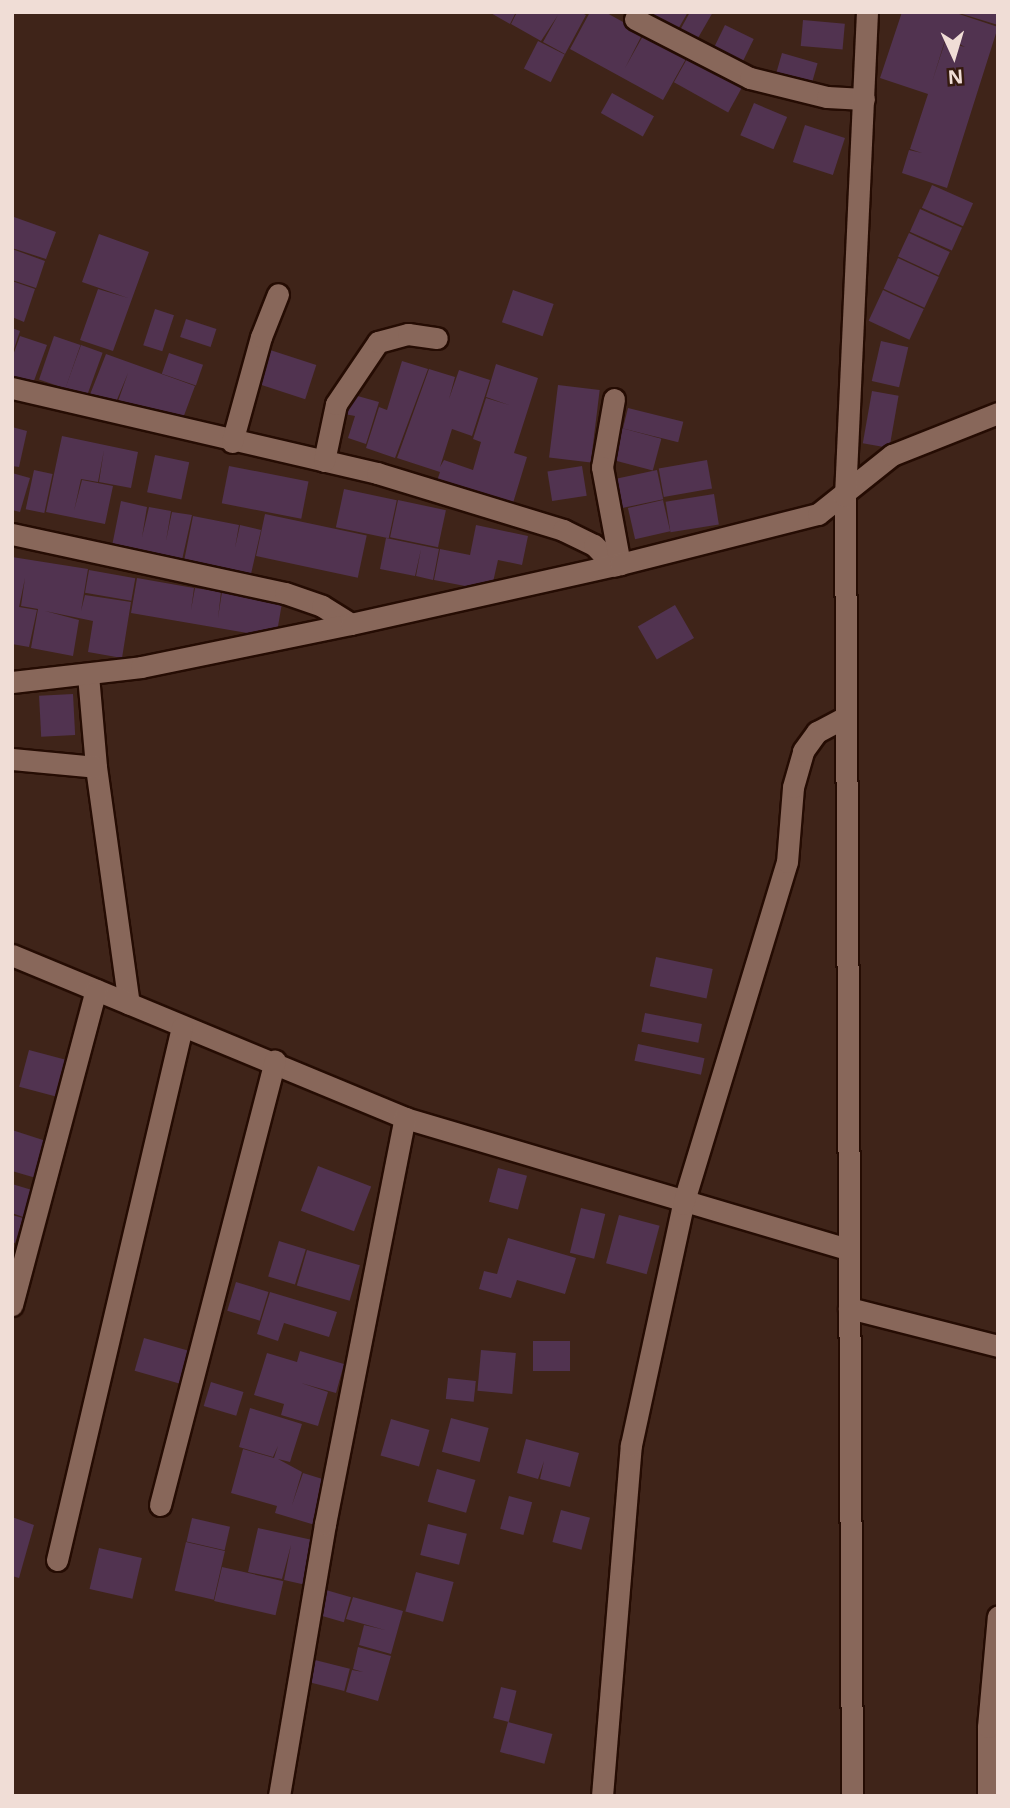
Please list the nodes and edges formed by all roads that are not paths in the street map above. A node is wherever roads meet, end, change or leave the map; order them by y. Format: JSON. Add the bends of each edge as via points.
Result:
{"nodes":[{"id":1,"x":867,"y":12,"type":"edge"},
{"id":2,"x":635,"y":19,"type":"dead end"},
{"id":3,"x":864,"y":99,"type":"junction"},
{"id":4,"x":278,"y":295,"type":"dead end"},
{"id":5,"x":437,"y":338,"type":"dead end"},
{"id":6,"x":12,"y":388,"type":"edge"},
{"id":7,"x":614,"y":399,"type":"dead end"},
{"id":8,"x":998,"y":413,"type":"edge"},
{"id":9,"x":232,"y":442,"type":"junction"},
{"id":10,"x":324,"y":461,"type":"junction"},
{"id":11,"x":845,"y":496,"type":"junction"},
{"id":12,"x":12,"y":534,"type":"edge"},
{"id":13,"x":617,"y":565,"type":"junction"},
{"id":14,"x":351,"y":624,"type":"junction"},
{"id":15,"x":88,"y":675,"type":"junction"},
{"id":16,"x":12,"y":682,"type":"edge"},
{"id":17,"x":844,"y":718,"type":"junction"},
{"id":18,"x":12,"y":759,"type":"edge"},
{"id":19,"x":96,"y":767,"type":"junction"},
{"id":20,"x":12,"y":955,"type":"edge"},
{"id":21,"x":96,"y":990,"type":"junction"},
{"id":22,"x":129,"y":1004,"type":"junction"},
{"id":23,"x":182,"y":1027,"type":"junction"},
{"id":24,"x":275,"y":1062,"type":"junction"},
{"id":25,"x":405,"y":1118,"type":"junction"},
{"id":26,"x":683,"y":1204,"type":"junction"},
{"id":27,"x":846,"y":1249,"type":"junction"},
{"id":28,"x":12,"y":1305,"type":"edge"},
{"id":29,"x":849,"y":1308,"type":"junction"},
{"id":30,"x":998,"y":1346,"type":"edge"},
{"id":31,"x":160,"y":1505,"type":"dead end"},
{"id":32,"x":57,"y":1560,"type":"dead end"},
{"id":33,"x":998,"y":1616,"type":"edge"},
{"id":34,"x":279,"y":1796,"type":"edge"},
{"id":35,"x":602,"y":1796,"type":"edge"},
{"id":36,"x":852,"y":1796,"type":"edge"},
{"id":37,"x":988,"y":1796,"type":"edge"}],
"edges":[{"from":1,"to":3,"type":"street"},
{"from":2,"to":3,"type":"street","via":[[750,78],[827,97]]},
{"from":3,"to":11,"type":"street"},
{"from":4,"to":9,"type":"street","via":[[261,337]]},
{"from":5,"to":10,"type":"street","via":[[408,334],[378,342],[336,404]]},
{"from":6,"to":9,"type":"street"},
{"from":7,"to":13,"type":"street","via":[[602,467]]},
{"from":8,"to":11,"type":"street","via":[[892,455]]},
{"from":9,"to":10,"type":"street"},
{"from":10,"to":13,"type":"street","via":[[563,530],[594,545]]},
{"from":11,"to":13,"type":"street","via":[[818,514]]},
{"from":11,"to":17,"type":"street"},
{"from":12,"to":14,"type":"street","via":[[285,593],[322,606]]},
{"from":13,"to":14,"type":"street"},
{"from":14,"to":15,"type":"street"},
{"from":15,"to":16,"type":"street"},
{"from":15,"to":19,"type":"street"},
{"from":17,"to":26,"type":"street","via":[[817,732],[803,751],[793,787],[787,862]]},
{"from":17,"to":27,"type":"street"},
{"from":18,"to":19,"type":"street"},
{"from":19,"to":22,"type":"street"},
{"from":20,"to":21,"type":"street"},
{"from":21,"to":22,"type":"street"},
{"from":21,"to":28,"type":"street"},
{"from":22,"to":23,"type":"street"},
{"from":23,"to":24,"type":"street"},
{"from":23,"to":32,"type":"street"},
{"from":24,"to":25,"type":"street"},
{"from":24,"to":31,"type":"street"},
{"from":25,"to":26,"type":"street"},
{"from":25,"to":34,"type":"street","via":[[325,1524]]},
{"from":26,"to":27,"type":"street"},
{"from":26,"to":35,"type":"street","via":[[631,1445]]},
{"from":27,"to":29,"type":"street"},
{"from":29,"to":30,"type":"street"},
{"from":29,"to":36,"type":"street"},
{"from":33,"to":37,"type":"street","via":[[988,1727]]}]}
